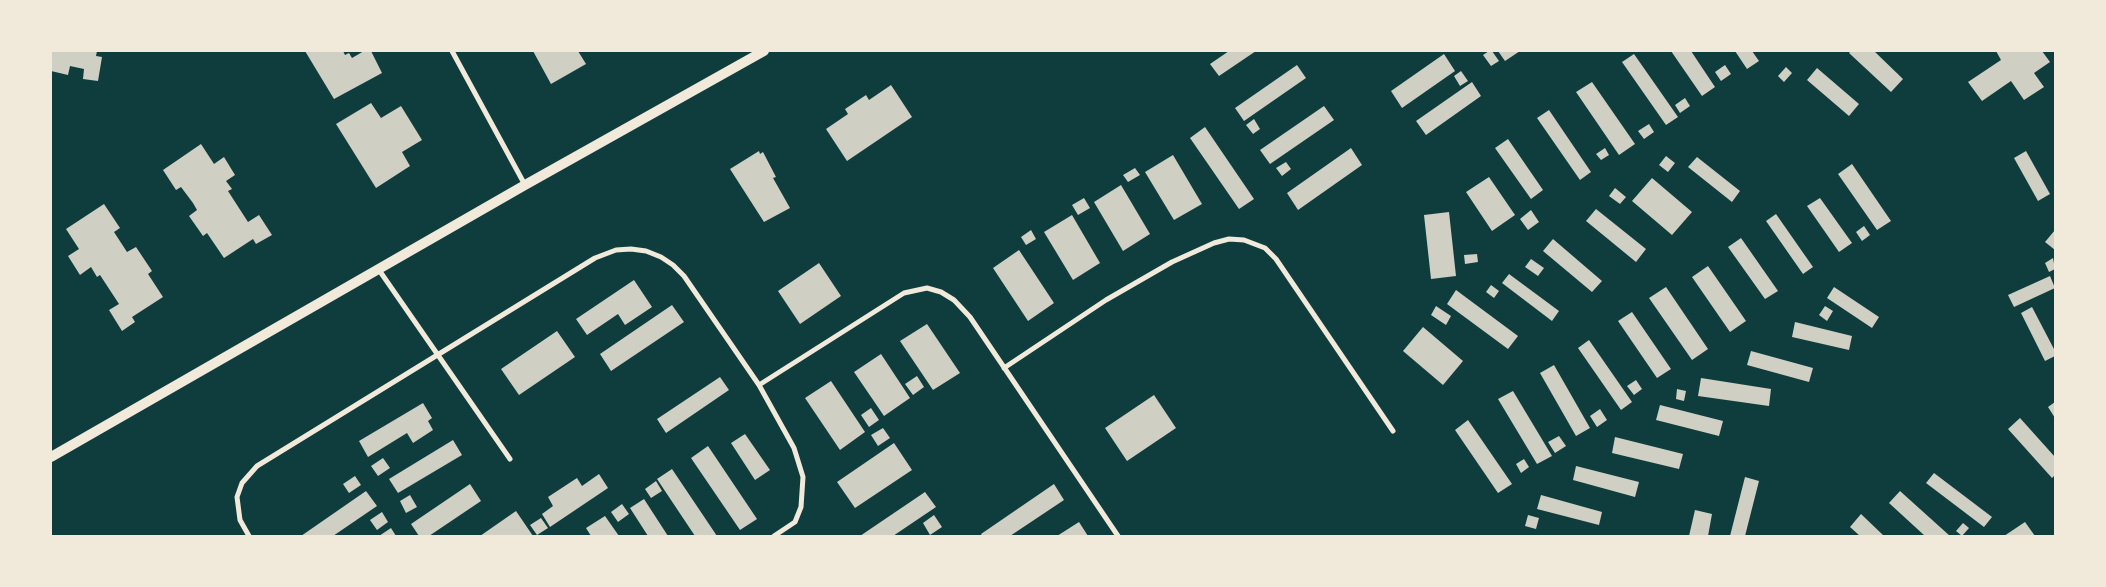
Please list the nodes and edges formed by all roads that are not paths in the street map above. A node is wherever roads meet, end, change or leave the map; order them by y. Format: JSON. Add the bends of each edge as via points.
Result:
{"nodes":[{"id":1,"x":452,"y":51,"type":"edge"},
{"id":2,"x":764,"y":51,"type":"edge"},
{"id":3,"x":525,"y":185,"type":"junction"},
{"id":4,"x":378,"y":270,"type":"junction"},
{"id":5,"x":438,"y":356,"type":"junction"},
{"id":6,"x":1004,"y":368,"type":"junction"},
{"id":7,"x":758,"y":385,"type":"junction"},
{"id":8,"x":1393,"y":431,"type":"dead end"},
{"id":9,"x":51,"y":457,"type":"edge"},
{"id":10,"x":510,"y":459,"type":"dead end"},
{"id":11,"x":249,"y":536,"type":"edge"},
{"id":12,"x":774,"y":536,"type":"edge"},
{"id":13,"x":1118,"y":536,"type":"edge"}],
"edges":[{"from":1,"to":3,"type":"street"},
{"from":2,"to":3,"type":"main road"},
{"from":3,"to":4,"type":"main road"},
{"from":4,"to":5,"type":"street"},
{"from":4,"to":9,"type":"main road"},
{"from":5,"to":7,"type":"street","via":[[601,255],[624,249],[639,250],[661,257],[679,270]]},
{"from":5,"to":10,"type":"street"},
{"from":5,"to":11,"type":"street","via":[[251,471],[242,483],[237,505],[240,520]]},
{"from":6,"to":7,"type":"street","via":[[960,305],[941,292],[919,288],[904,293]]},
{"from":6,"to":8,"type":"street","via":[[1106,300],[1172,262],[1214,242],[1244,240],[1265,248],[1276,259]]},
{"from":6,"to":13,"type":"street"},
{"from":7,"to":12,"type":"street","via":[[794,448],[803,477],[802,499],[795,522]]}]}
